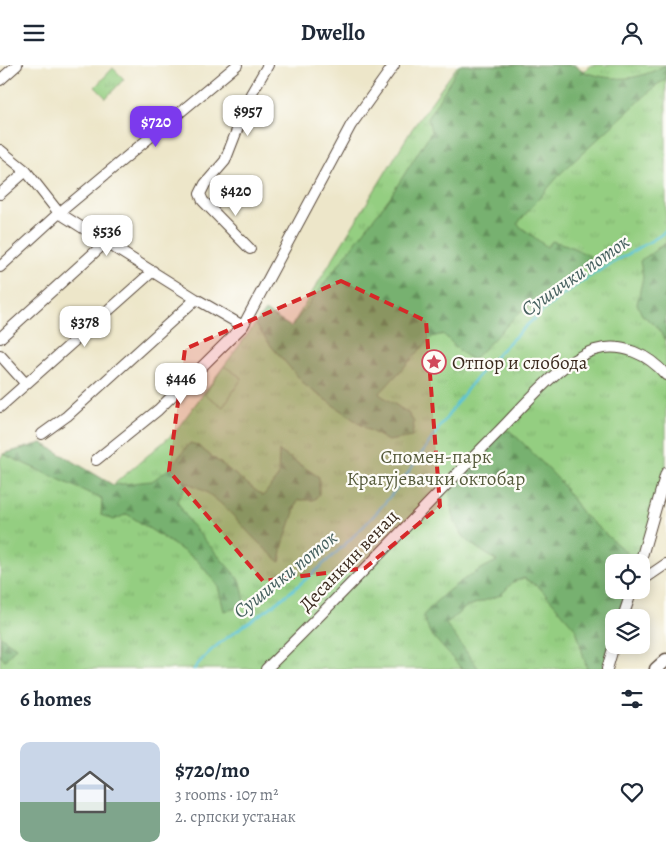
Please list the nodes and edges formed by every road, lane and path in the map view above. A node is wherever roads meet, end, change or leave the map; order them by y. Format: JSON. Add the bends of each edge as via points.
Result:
{"nodes":[{"id":1,"x":17,"y":65,"type":"edge"},
{"id":2,"x":237,"y":65,"type":"edge"},
{"id":3,"x":268,"y":65,"type":"edge"},
{"id":4,"x":394,"y":65,"type":"edge"},
{"id":5,"x":0,"y":80,"type":"edge"},
{"id":6,"x":0,"y":149,"type":"edge"},
{"id":7,"x":26,"y":171,"type":"junction"},
{"id":8,"x":0,"y":194,"type":"edge"},
{"id":9,"x":60,"y":213,"type":"junction"},
{"id":10,"x":106,"y":241,"type":"junction"},
{"id":11,"x":250,"y":249,"type":"dead end"},
{"id":12,"x":0,"y":267,"type":"edge"},
{"id":13,"x":153,"y":271,"type":"junction"},
{"id":14,"x":196,"y":299,"type":"junction"},
{"id":15,"x":243,"y":326,"type":"junction"},
{"id":16,"x":0,"y":338,"type":"edge"},
{"id":17,"x":0,"y":355,"type":"edge"},
{"id":18,"x":666,"y":375,"type":"edge"},
{"id":19,"x":26,"y":384,"type":"junction"},
{"id":20,"x":0,"y":407,"type":"edge"},
{"id":21,"x":42,"y":434,"type":"dead end"},
{"id":22,"x":96,"y":460,"type":"dead end"},
{"id":23,"x":666,"y":473,"type":"edge"},
{"id":24,"x":643,"y":554,"type":"edge"},
{"id":25,"x":666,"y":564,"type":"edge"},
{"id":26,"x":650,"y":575,"type":"edge"},
{"id":27,"x":611,"y":654,"type":"edge"},
{"id":28,"x":666,"y":660,"type":"edge"},
{"id":29,"x":266,"y":669,"type":"edge"},
{"id":30,"x":607,"y":669,"type":"edge"},
{"id":31,"x":656,"y":669,"type":"edge"}],
"edges":[{"from":1,"to":5,"type":"street"},
{"from":2,"to":9,"type":"street"},
{"from":3,"to":11,"type":"street","via":[[251,94],[225,161],[201,191],[200,197]]},
{"from":4,"to":15,"type":"street","via":[[352,125]]},
{"from":6,"to":7,"type":"street"},
{"from":7,"to":8,"type":"street"},
{"from":7,"to":9,"type":"street"},
{"from":9,"to":10,"type":"street"},
{"from":9,"to":12,"type":"street"},
{"from":10,"to":13,"type":"street"},
{"from":10,"to":16,"type":"street"},
{"from":13,"to":14,"type":"street"},
{"from":13,"to":19,"type":"street"},
{"from":14,"to":15,"type":"street"},
{"from":14,"to":21,"type":"street","via":[[67,416]]},
{"from":15,"to":22,"type":"street","via":[[158,410]]},
{"from":17,"to":19,"type":"street"},
{"from":18,"to":29,"type":"street","name":"Десанкин венац","via":[[642,355],[618,348],[594,350],[570,363]]},
{"from":19,"to":20,"type":"street"},
{"from":23,"to":24,"type":"street"},
{"from":25,"to":26,"type":"street"},
{"from":27,"to":30,"type":"street"},
{"from":28,"to":31,"type":"main road"}]}
